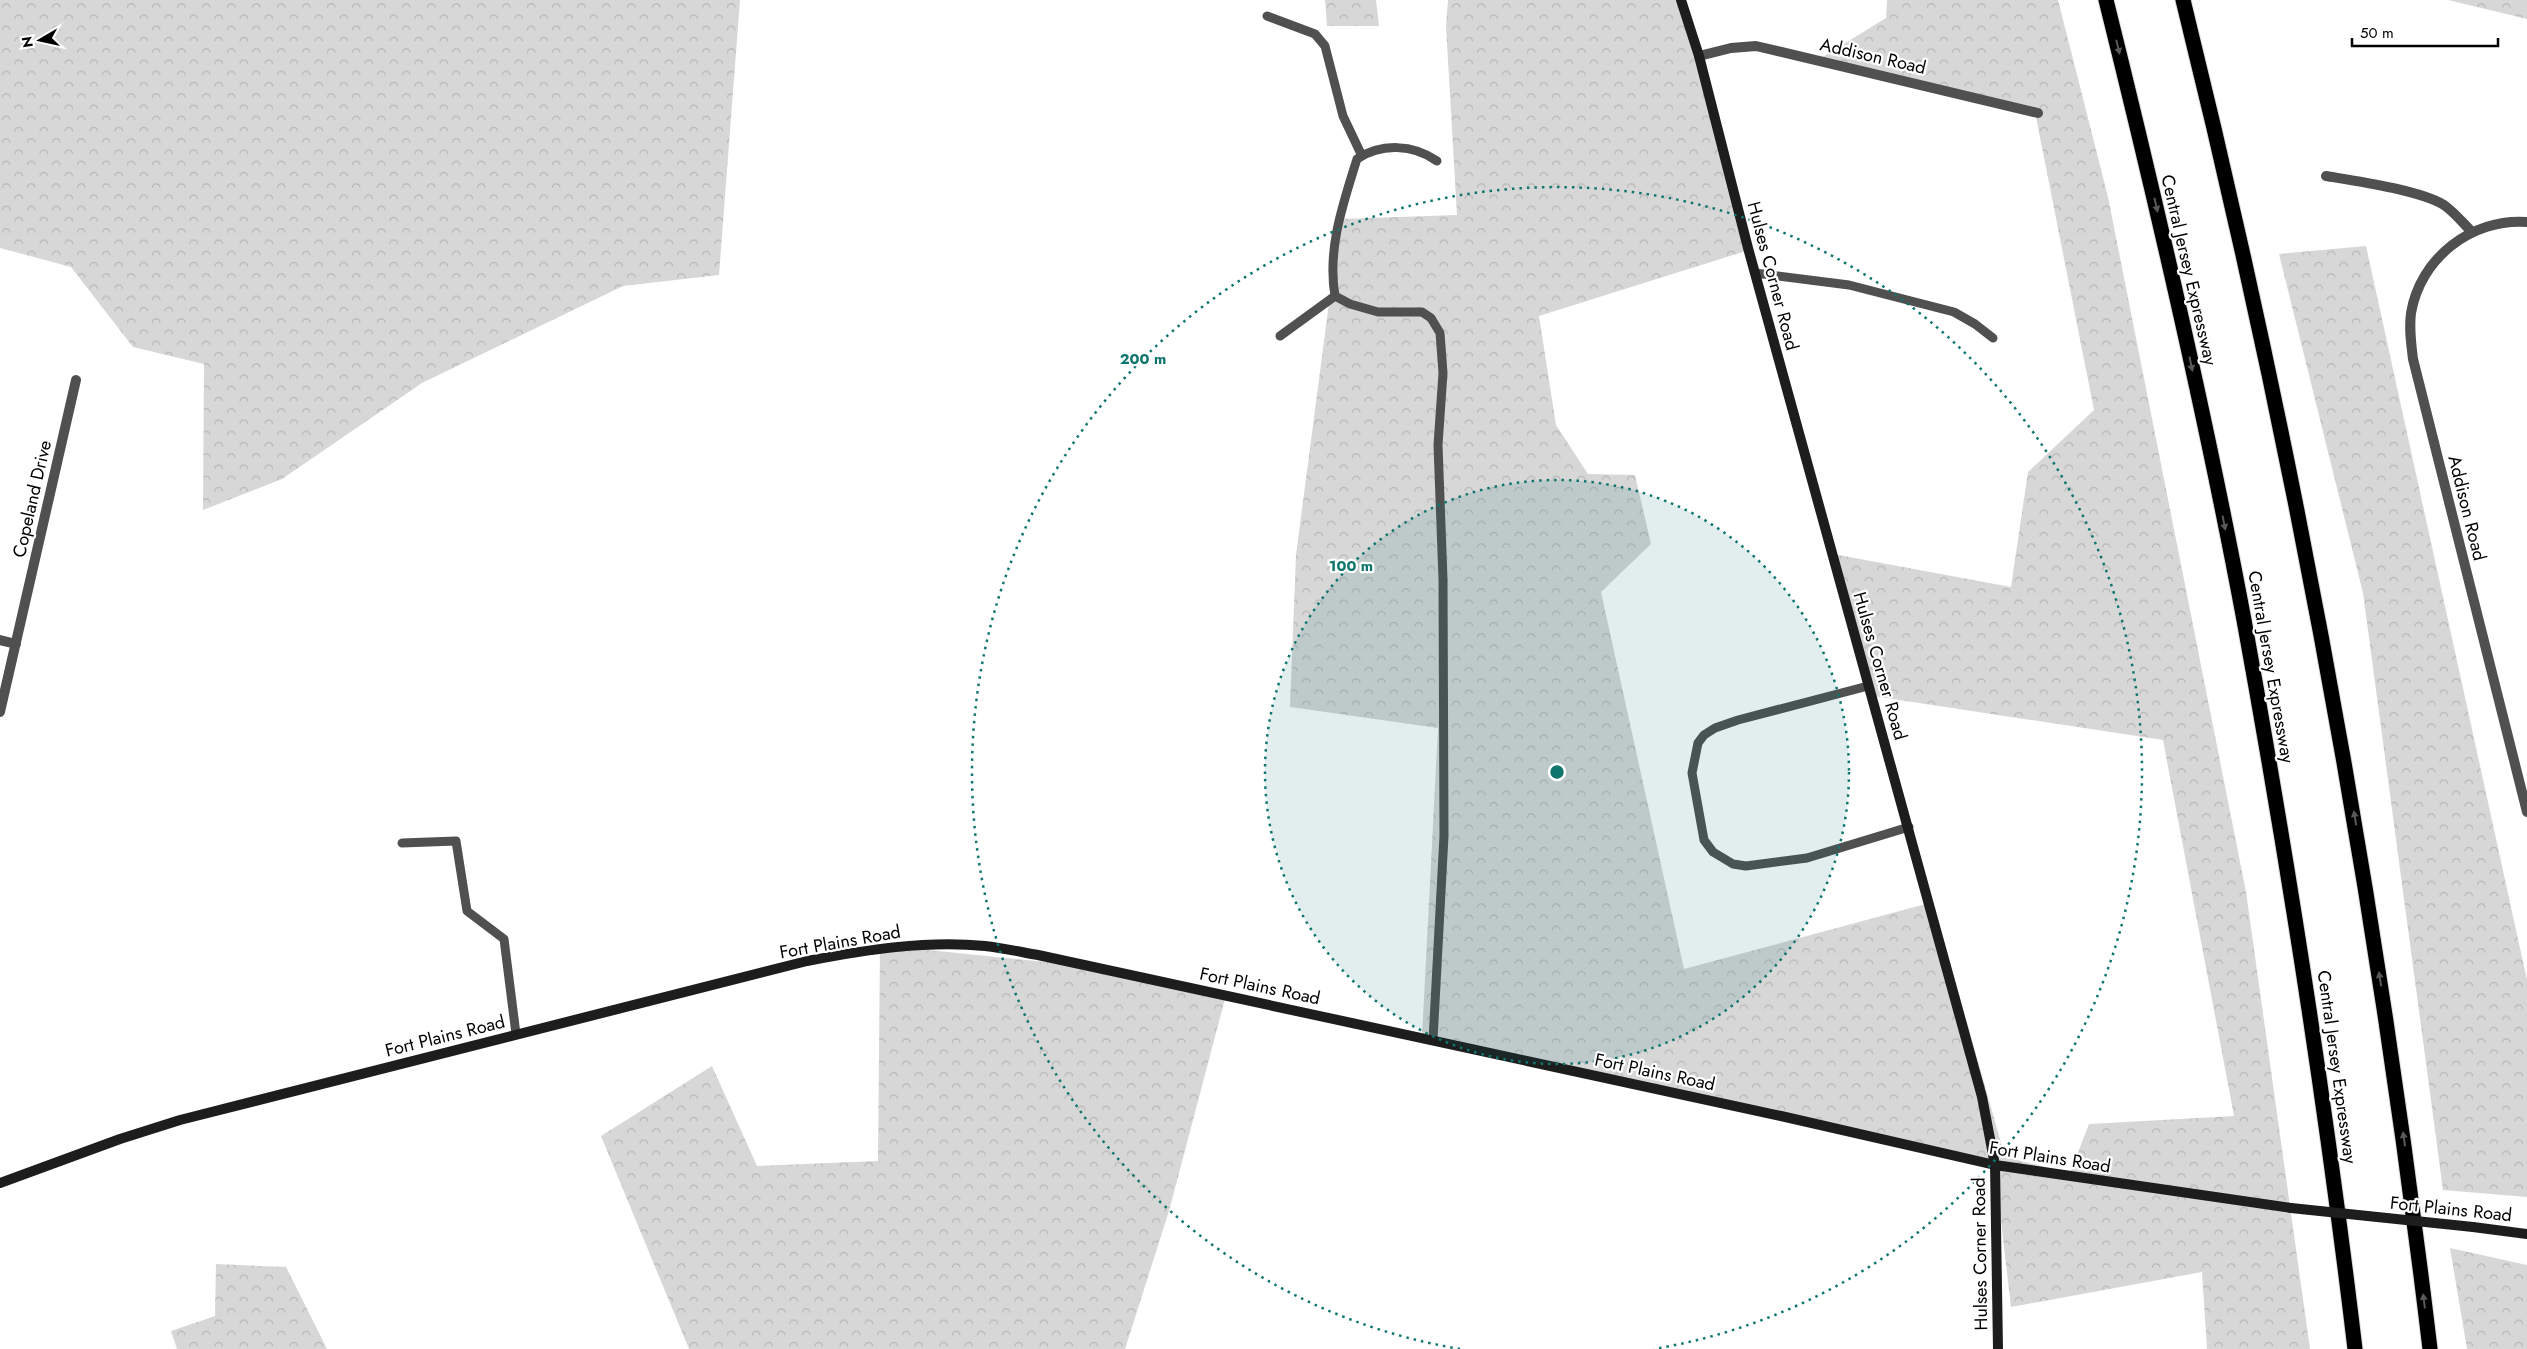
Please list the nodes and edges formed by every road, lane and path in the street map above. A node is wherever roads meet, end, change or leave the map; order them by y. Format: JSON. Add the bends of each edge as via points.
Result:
{"nodes":[{"id":1,"x":1681,"y":0,"type":"edge"},
{"id":2,"x":2106,"y":0,"type":"edge"},
{"id":3,"x":2183,"y":0,"type":"edge"},
{"id":4,"x":1267,"y":16,"type":"dead end"},
{"id":5,"x":1699,"y":56,"type":"junction"},
{"id":6,"x":2038,"y":113,"type":"dead end"},
{"id":7,"x":1362,"y":156,"type":"junction"},
{"id":8,"x":1436,"y":161,"type":"dead end"},
{"id":9,"x":2326,"y":176,"type":"dead end"},
{"id":10,"x":2527,"y":222,"type":"edge"},
{"id":11,"x":2472,"y":232,"type":"junction"},
{"id":12,"x":1755,"y":273,"type":"junction"},
{"id":13,"x":1335,"y":296,"type":"junction"},
{"id":14,"x":1280,"y":336,"type":"dead end"},
{"id":15,"x":1993,"y":338,"type":"dead end"},
{"id":16,"x":76,"y":380,"type":"dead end"},
{"id":17,"x":0,"y":640,"type":"edge"},
{"id":18,"x":16,"y":644,"type":"junction"},
{"id":19,"x":1868,"y":686,"type":"junction"},
{"id":20,"x":0,"y":712,"type":"edge"},
{"id":21,"x":2527,"y":812,"type":"edge"},
{"id":22,"x":1909,"y":827,"type":"junction"},
{"id":23,"x":402,"y":843,"type":"dead end"},
{"id":24,"x":516,"y":1034,"type":"junction"},
{"id":25,"x":1433,"y":1040,"type":"junction"},
{"id":26,"x":1995,"y":1165,"type":"junction"},
{"id":27,"x":0,"y":1183,"type":"edge"},
{"id":28,"x":2527,"y":1234,"type":"edge"},
{"id":29,"x":1998,"y":1349,"type":"edge"},
{"id":30,"x":2355,"y":1349,"type":"edge"},
{"id":31,"x":2430,"y":1349,"type":"edge"}],
"edges":[{"from":1,"to":5,"type":"street","name":"Hulses Corner Road"},
{"from":2,"to":30,"type":"highway","name":"Central Jersey Expressway","one_way":true,"via":[[2175,289],[2243,617],[2314,1033]]},
{"from":31,"to":3,"type":"highway","one_way":true,"via":[[2387,1022],[2325,649],[2246,264]]},
{"from":4,"to":7,"type":"lane","via":[[1315,34],[1325,46],[1343,116]]},
{"from":5,"to":6,"type":"street","name":"Addison Road","via":[[1730,48],[1756,46]]},
{"from":5,"to":12,"type":"street","name":"Hulses Corner Road"},
{"from":7,"to":8,"type":"lane","via":[[1370,150],[1391,147],[1426,154]]},
{"from":7,"to":13,"type":"lane","via":[[1357,159],[1336,230],[1332,276]]},
{"from":9,"to":11,"type":"street","via":[[2433,200]]},
{"from":10,"to":11,"type":"street","name":"Addison Road","via":[[2504,222]]},
{"from":11,"to":21,"type":"street","name":"Addison Road","via":[[2448,248],[2424,278],[2411,313],[2410,336],[2413,359]]},
{"from":12,"to":15,"type":"lane","via":[[1850,285],[1954,312]]},
{"from":12,"to":19,"type":"street","name":"Hulses Corner Road"},
{"from":13,"to":14,"type":"lane"},
{"from":13,"to":25,"type":"lane","via":[[1378,312],[1422,312],[1431,318],[1440,333],[1443,372],[1438,445],[1443,578],[1444,836]]},
{"from":16,"to":18,"type":"street","name":"Copeland Drive"},
{"from":17,"to":18,"type":"street"},
{"from":18,"to":20,"type":"street","name":"Copeland Drive"},
{"from":19,"to":22,"type":"street","name":"Hulses Corner Road"},
{"from":19,"to":22,"type":"lane","via":[[1738,720],[1704,735],[1698,743],[1692,773],[1704,840],[1713,852],[1732,864],[1746,866],[1807,858]]},
{"from":22,"to":26,"type":"street","name":"Hulses Corner Road","via":[[1982,1098]]},
{"from":23,"to":24,"type":"lane","via":[[456,841],[467,912],[504,938]]},
{"from":24,"to":25,"type":"street","name":"Fort Plains Road","via":[[855,952],[948,945],[985,946],[1038,954]]},
{"from":24,"to":27,"type":"street","name":"Fort Plains Road","via":[[180,1120]]},
{"from":25,"to":26,"type":"street","name":"Fort Plains Road"},
{"from":26,"to":28,"type":"street","name":"Fort Plains Road","bridge":true,"via":[[2291,1208]]},
{"from":26,"to":29,"type":"street","name":"Hulses Corner Road"}]}
